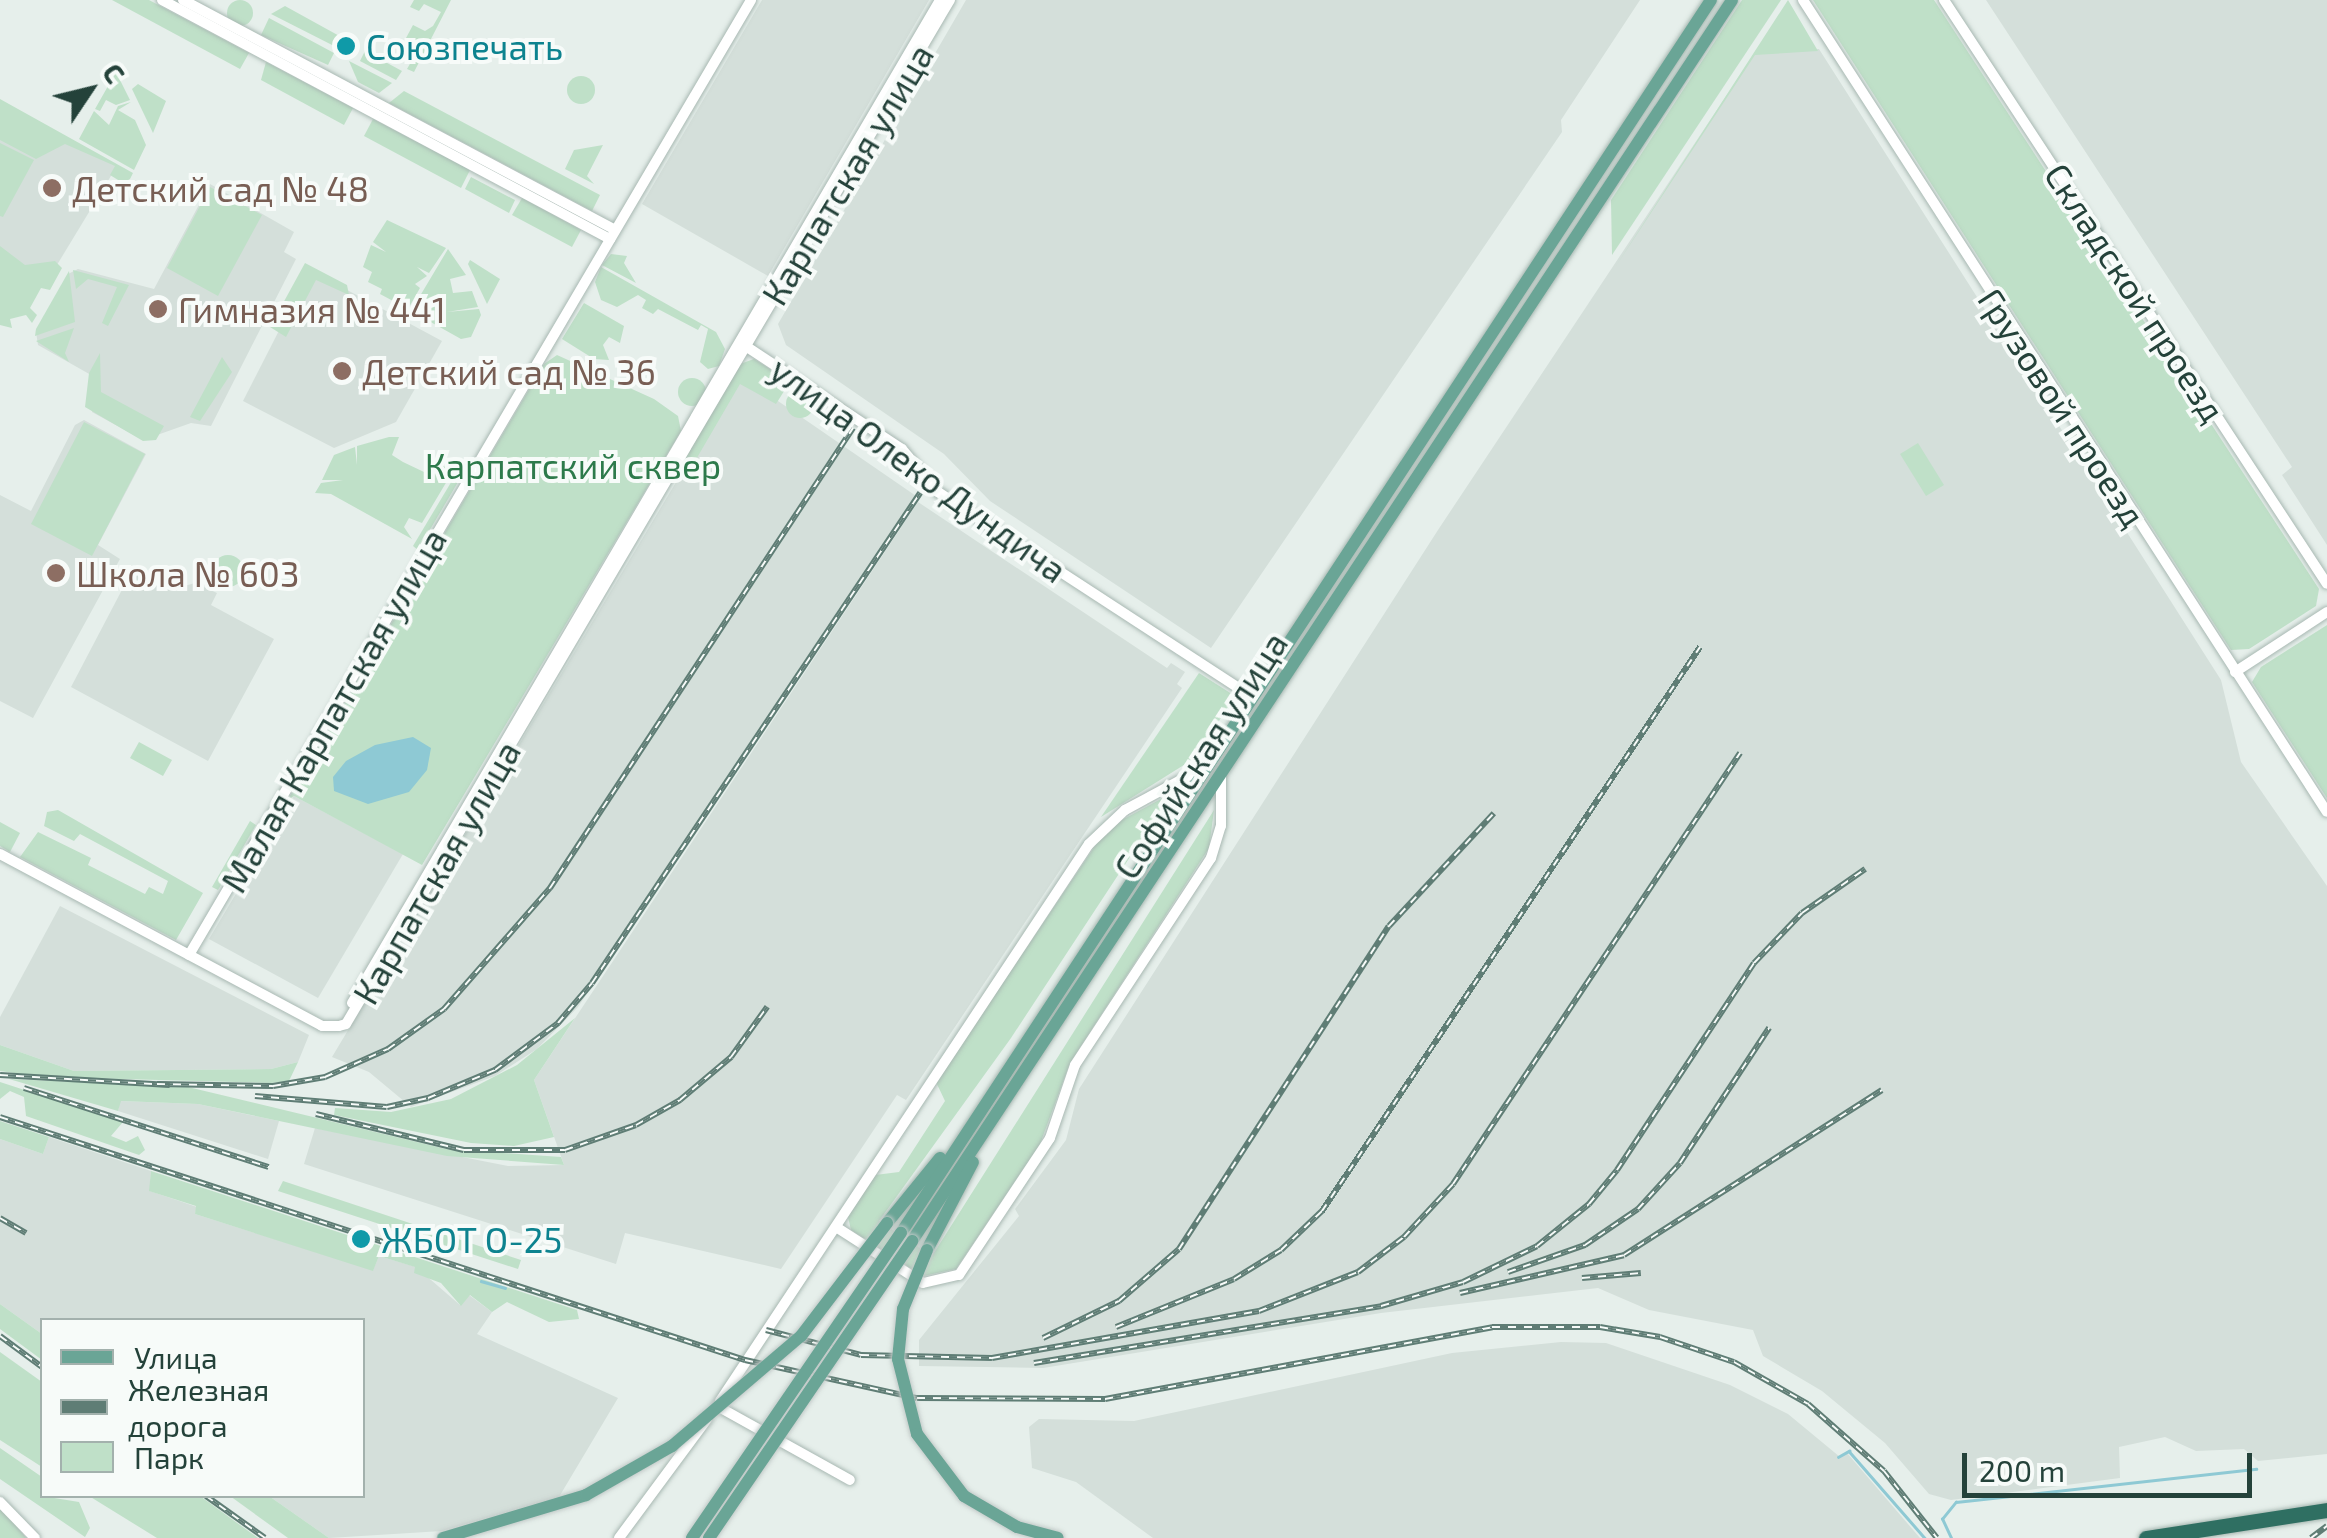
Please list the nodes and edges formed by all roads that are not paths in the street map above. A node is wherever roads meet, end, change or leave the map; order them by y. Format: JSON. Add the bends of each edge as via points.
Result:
{"nodes":[{"id":1,"x":162,"y":0,"type":"edge"},
{"id":2,"x":183,"y":0,"type":"edge"},
{"id":3,"x":750,"y":0,"type":"edge"},
{"id":4,"x":940,"y":0,"type":"edge"},
{"id":5,"x":950,"y":0,"type":"edge"},
{"id":6,"x":1711,"y":0,"type":"edge"},
{"id":7,"x":1732,"y":0,"type":"edge"},
{"id":8,"x":1803,"y":0,"type":"edge"},
{"id":9,"x":1944,"y":0,"type":"edge"},
{"id":10,"x":613,"y":234,"type":"junction"},
{"id":11,"x":742,"y":344,"type":"junction"},
{"id":12,"x":2327,"y":584,"type":"edge"},
{"id":13,"x":2327,"y":612,"type":"edge"},
{"id":14,"x":2235,"y":672,"type":"junction"},
{"id":15,"x":1251,"y":696,"type":"junction"},
{"id":16,"x":1205,"y":767,"type":"junction"},
{"id":17,"x":1221,"y":777,"type":"junction"},
{"id":18,"x":2327,"y":812,"type":"edge"},
{"id":19,"x":0,"y":854,"type":"edge"},
{"id":20,"x":189,"y":954,"type":"junction"},
{"id":21,"x":965,"y":1130,"type":"junction"},
{"id":22,"x":981,"y":1142,"type":"junction"},
{"id":23,"x":836,"y":1227,"type":"junction"},
{"id":24,"x":906,"y":1237,"type":"junction"},
{"id":25,"x":717,"y":1406,"type":"junction"},
{"id":26,"x":850,"y":1480,"type":"dead end"},
{"id":27,"x":0,"y":1502,"type":"edge"},
{"id":28,"x":2327,"y":1510,"type":"edge"},
{"id":29,"x":35,"y":1538,"type":"edge"},
{"id":30,"x":443,"y":1538,"type":"edge"},
{"id":31,"x":619,"y":1538,"type":"edge"},
{"id":32,"x":692,"y":1538,"type":"edge"},
{"id":33,"x":709,"y":1538,"type":"edge"},
{"id":34,"x":1058,"y":1538,"type":"edge"},
{"id":35,"x":2146,"y":1538,"type":"edge"}],
"edges":[{"from":1,"to":10,"type":"street"},
{"from":2,"to":10,"type":"street"},
{"from":3,"to":10,"type":"street","name":"Малая Карпатская улица"},
{"from":4,"to":11,"type":"street","name":"Карпатская улица"},
{"from":5,"to":11,"type":"street","name":"Карпатская улица"},
{"from":6,"to":15,"type":"main road","name":"Софийская улица"},
{"from":7,"to":17,"type":"main road","name":"Софийская улица"},
{"from":8,"to":14,"type":"street","name":"Грузовой проезд"},
{"from":9,"to":12,"type":"street","name":"Складской проезд"},
{"from":10,"to":20,"type":"street","name":"Малая Карпатская улица"},
{"from":11,"to":15,"type":"street","name":"улица Олеко Дундича","via":[[902,449],[938,492]]},
{"from":11,"to":20,"type":"street","name":"Карпатская улица","via":[[339,1026],[322,1026]]},
{"from":13,"to":14,"type":"street"},
{"from":14,"to":18,"type":"street","name":"Грузовой проезд"},
{"from":15,"to":16,"type":"main road","name":"Софийская улица"},
{"from":16,"to":21,"type":"main road","name":"Софийская улица"},
{"from":16,"to":23,"type":"street","via":[[1125,810],[1089,844]]},
{"from":17,"to":22,"type":"main road","name":"Софийская улица"},
{"from":17,"to":23,"type":"street","via":[[1221,826],[1211,858],[1075,1065],[1050,1138],[959,1275],[923,1283]]},
{"from":19,"to":20,"type":"street"},
{"from":21,"to":24,"type":"main road","name":"Софийская улица"},
{"from":21,"to":30,"type":"main road","bridge":true,"via":[[801,1336],[672,1446],[586,1494]]},
{"from":22,"to":24,"type":"main road","name":"Софийская улица"},
{"from":22,"to":34,"type":"main road","bridge":true,"via":[[928,1250],[900,1332],[901,1387],[917,1434],[964,1496],[1017,1528]]},
{"from":23,"to":25,"type":"street"},
{"from":24,"to":32,"type":"main road","name":"Софийская улица","bridge":true},
{"from":24,"to":33,"type":"main road","name":"Софийская улица","bridge":true},
{"from":25,"to":26,"type":"street"},
{"from":25,"to":31,"type":"street"},
{"from":27,"to":29,"type":"street"},
{"from":28,"to":35,"type":"highway"}]}
